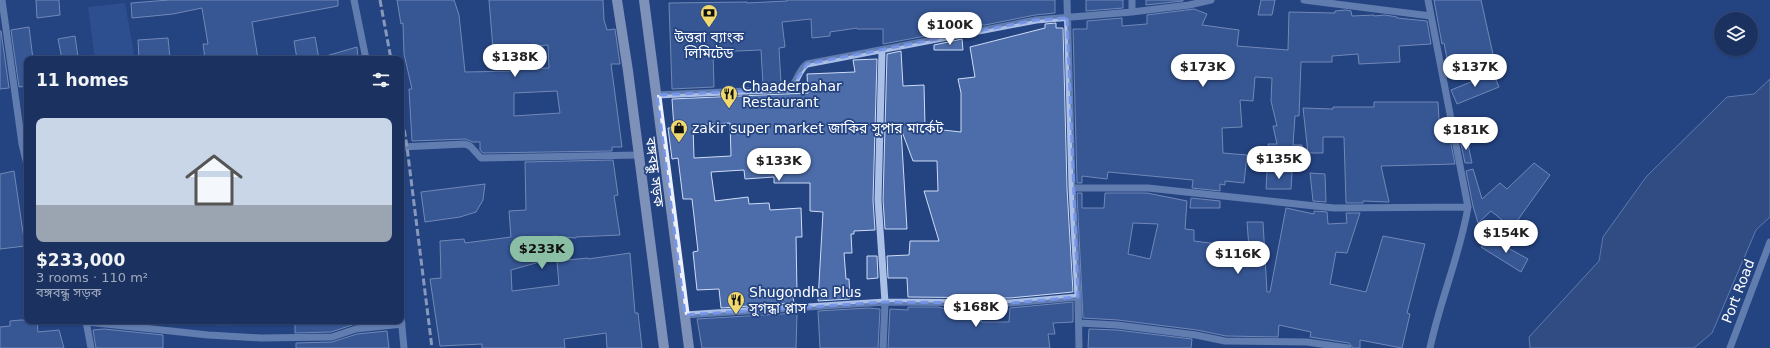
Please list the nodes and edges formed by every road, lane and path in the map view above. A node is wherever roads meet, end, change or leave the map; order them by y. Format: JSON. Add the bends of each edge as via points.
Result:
{"nodes":[{"id":1,"x":2,"y":0,"type":"edge"},
{"id":2,"x":354,"y":0,"type":"edge"},
{"id":3,"x":617,"y":0,"type":"edge"},
{"id":4,"x":644,"y":0,"type":"edge"},
{"id":5,"x":1067,"y":0,"type":"edge"},
{"id":6,"x":1132,"y":0,"type":"edge"},
{"id":7,"x":1211,"y":0,"type":"edge"},
{"id":8,"x":1304,"y":0,"type":"edge"},
{"id":9,"x":1428,"y":0,"type":"edge"},
{"id":10,"x":1132,"y":12,"type":"junction"},
{"id":11,"x":1431,"y":16,"type":"junction"},
{"id":12,"x":1067,"y":18,"type":"junction"},
{"id":13,"x":882,"y":51,"type":"junction"},
{"id":14,"x":365,"y":56,"type":"edge"},
{"id":15,"x":657,"y":95,"type":"junction"},
{"id":16,"x":404,"y":147,"type":"edge"},
{"id":17,"x":24,"y":152,"type":"edge"},
{"id":18,"x":639,"y":155,"type":"junction"},
{"id":19,"x":1072,"y":188,"type":"junction"},
{"id":20,"x":1468,"y":207,"type":"junction"},
{"id":21,"x":1770,"y":242,"type":"edge"},
{"id":22,"x":1078,"y":297,"type":"junction"},
{"id":23,"x":884,"y":302,"type":"junction"},
{"id":24,"x":685,"y":315,"type":"junction"},
{"id":25,"x":86,"y":324,"type":"edge"},
{"id":26,"x":105,"y":324,"type":"edge"},
{"id":27,"x":384,"y":324,"type":"edge"},
{"id":28,"x":401,"y":324,"type":"edge"},
{"id":29,"x":1079,"y":324,"type":"junction"},
{"id":30,"x":91,"y":348,"type":"edge"},
{"id":31,"x":404,"y":348,"type":"edge"},
{"id":32,"x":664,"y":348,"type":"edge"},
{"id":33,"x":689,"y":348,"type":"edge"},
{"id":34,"x":883,"y":348,"type":"edge"},
{"id":35,"x":1079,"y":348,"type":"edge"},
{"id":36,"x":1348,"y":348,"type":"edge"},
{"id":37,"x":1430,"y":348,"type":"edge"},
{"id":38,"x":1730,"y":348,"type":"edge"}],
"edges":[{"from":1,"to":17,"type":"street"},
{"from":2,"to":14,"type":"street"},
{"from":3,"to":18,"type":"main road","name":"বঙ্গবন্ধু সড়ক"},
{"from":4,"to":15,"type":"main road","name":"বঙ্গবন্ধু সড়ক"},
{"from":5,"to":12,"type":"street"},
{"from":6,"to":10,"type":"street"},
{"from":7,"to":10,"type":"street"},
{"from":8,"to":11,"type":"street"},
{"from":9,"to":11,"type":"street"},
{"from":10,"to":12,"type":"street"},
{"from":11,"to":20,"type":"street"},
{"from":12,"to":13,"type":"street","via":[[1036,20]]},
{"from":12,"to":19,"type":"street"},
{"from":13,"to":15,"type":"street","via":[[807,64],[790,89]]},
{"from":13,"to":23,"type":"street","via":[[878,200]]},
{"from":15,"to":24,"type":"main road","name":"বঙ্গবন্ধু সড়ক"},
{"from":16,"to":18,"type":"street","via":[[465,144],[481,158]]},
{"from":18,"to":32,"type":"main road","name":"বঙ্গবন্ধু সড়ক"},
{"from":19,"to":20,"type":"street","via":[[1148,188],[1334,208]]},
{"from":19,"to":22,"type":"street"},
{"from":20,"to":37,"type":"street"},
{"from":21,"to":38,"type":"street","name":"Port Road"},
{"from":22,"to":23,"type":"street","via":[[1010,303]]},
{"from":22,"to":29,"type":"street"},
{"from":23,"to":24,"type":"street"},
{"from":23,"to":34,"type":"street"},
{"from":24,"to":33,"type":"main road","name":"বঙ্গবন্ধু সড়ক"},
{"from":25,"to":30,"type":"street"},
{"from":26,"to":27,"type":"street","via":[[261,338],[332,337]]},
{"from":28,"to":31,"type":"street"},
{"from":29,"to":35,"type":"street"},
{"from":29,"to":36,"type":"street","via":[[1117,325],[1196,335],[1225,342],[1307,342]]}]}
